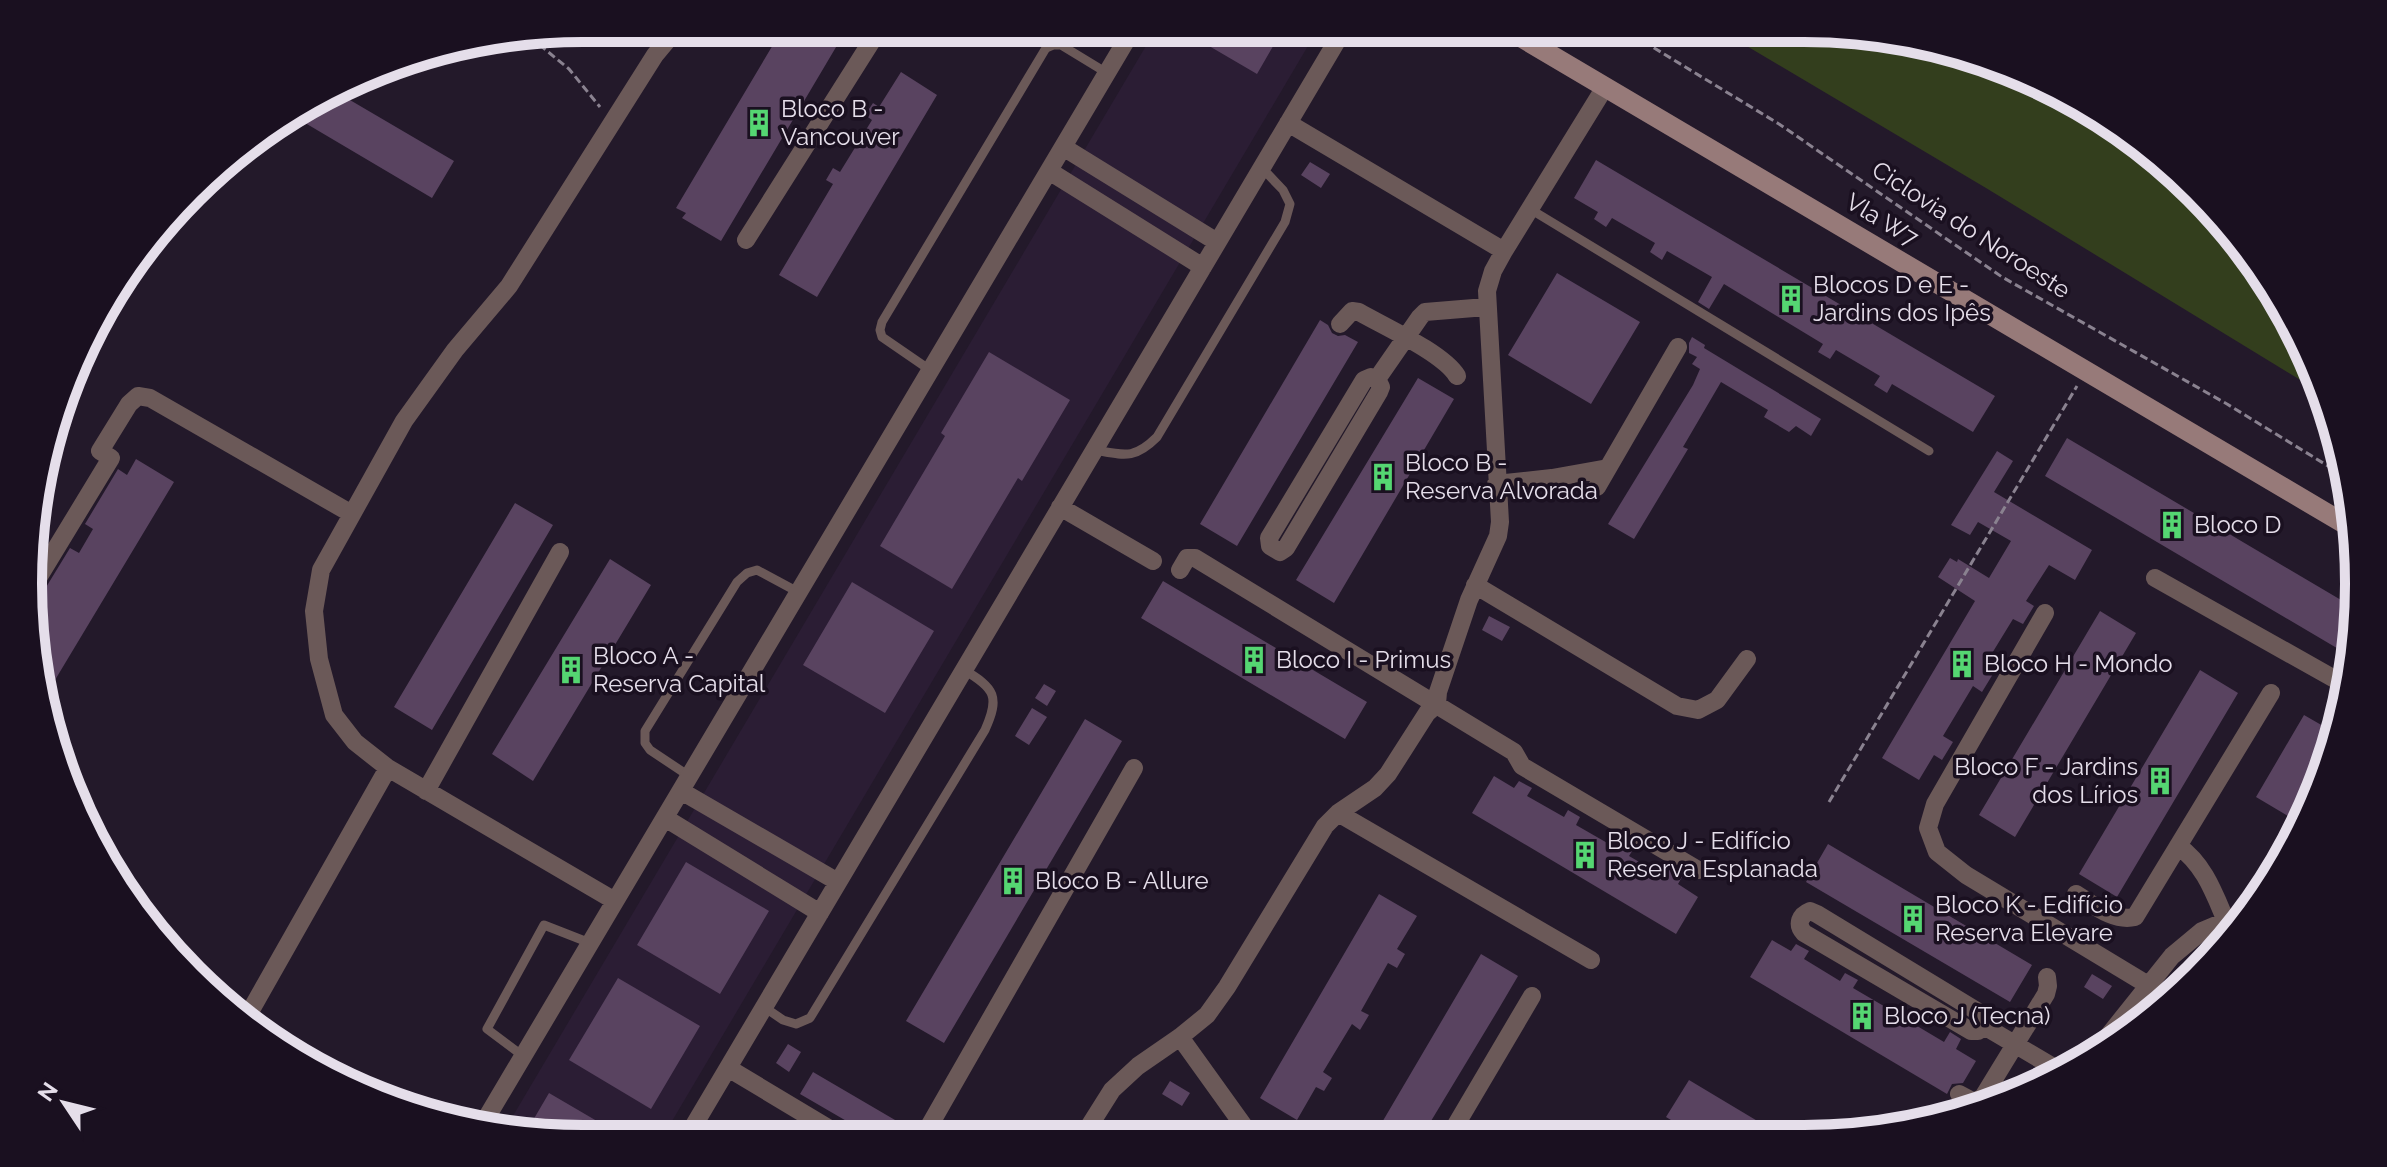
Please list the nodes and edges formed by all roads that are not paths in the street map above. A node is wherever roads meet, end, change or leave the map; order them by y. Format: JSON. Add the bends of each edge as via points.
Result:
{"nodes":[{"id":1,"x":666,"y":42,"type":"edge"},
{"id":2,"x":871,"y":42,"type":"edge"},
{"id":3,"x":1125,"y":42,"type":"edge"},
{"id":4,"x":1336,"y":42,"type":"edge"},
{"id":5,"x":1529,"y":42,"type":"edge"},
{"id":6,"x":1107,"y":73,"type":"junction"},
{"id":7,"x":1605,"y":87,"type":"junction"},
{"id":8,"x":1288,"y":123,"type":"junction"},
{"id":9,"x":1063,"y":147,"type":"junction"},
{"id":10,"x":1262,"y":167,"type":"junction"},
{"id":11,"x":1049,"y":171,"type":"junction"},
{"id":12,"x":1530,"y":209,"type":"junction"},
{"id":13,"x":746,"y":240,"type":"dead end"},
{"id":14,"x":1217,"y":242,"type":"junction"},
{"id":15,"x":1504,"y":251,"type":"junction"},
{"id":16,"x":1203,"y":267,"type":"junction"},
{"id":17,"x":1486,"y":307,"type":"junction"},
{"id":18,"x":1340,"y":324,"type":"dead end"},
{"id":19,"x":1405,"y":338,"type":"junction"},
{"id":20,"x":1678,"y":347,"type":"dead end"},
{"id":21,"x":930,"y":370,"type":"junction"},
{"id":22,"x":1457,"y":376,"type":"dead end"},
{"id":23,"x":1377,"y":379,"type":"junction"},
{"id":24,"x":1094,"y":450,"type":"junction"},
{"id":25,"x":1929,"y":451,"type":"dead end"},
{"id":26,"x":1608,"y":468,"type":"junction"},
{"id":27,"x":1496,"y":484,"type":"junction"},
{"id":28,"x":1597,"y":487,"type":"dead end"},
{"id":29,"x":1060,"y":507,"type":"junction"},
{"id":30,"x":352,"y":514,"type":"junction"},
{"id":31,"x":2341,"y":522,"type":"edge"},
{"id":32,"x":560,"y":552,"type":"dead end"},
{"id":33,"x":1153,"y":561,"type":"dead end"},
{"id":34,"x":1180,"y":570,"type":"dead end"},
{"id":35,"x":42,"y":571,"type":"edge"},
{"id":36,"x":2155,"y":578,"type":"dead end"},
{"id":37,"x":1475,"y":585,"type":"junction"},
{"id":38,"x":798,"y":592,"type":"junction"},
{"id":39,"x":2045,"y":613,"type":"dead end"},
{"id":40,"x":1747,"y":659,"type":"dead end"},
{"id":41,"x":964,"y":670,"type":"junction"},
{"id":42,"x":2336,"y":680,"type":"edge"},
{"id":43,"x":2271,"y":693,"type":"dead end"},
{"id":44,"x":1437,"y":704,"type":"junction"},
{"id":45,"x":388,"y":768,"type":"junction"},
{"id":46,"x":1134,"y":768,"type":"dead end"},
{"id":47,"x":685,"y":783,"type":"junction"},
{"id":48,"x":426,"y":791,"type":"junction"},
{"id":49,"x":1338,"y":813,"type":"junction"},
{"id":50,"x":665,"y":818,"type":"junction"},
{"id":51,"x":2178,"y":846,"type":"junction"},
{"id":52,"x":1698,"y":870,"type":"dead end"},
{"id":53,"x":838,"y":882,"type":"junction"},
{"id":54,"x":2076,"y":894,"type":"dead end"},
{"id":55,"x":615,"y":901,"type":"junction"},
{"id":56,"x":820,"y":913,"type":"junction"},
{"id":57,"x":2226,"y":921,"type":"joint"},
{"id":58,"x":590,"y":943,"type":"junction"},
{"id":59,"x":1591,"y":960,"type":"dead end"},
{"id":60,"x":2047,"y":977,"type":"dead end"},
{"id":61,"x":2148,"y":985,"type":"junction"},
{"id":62,"x":1532,"y":996,"type":"dead end"},
{"id":63,"x":764,"y":1007,"type":"junction"},
{"id":64,"x":251,"y":1010,"type":"edge"},
{"id":65,"x":2117,"y":1025,"type":"edge"},
{"id":66,"x":1984,"y":1026,"type":"junction"},
{"id":67,"x":1180,"y":1037,"type":"junction"},
{"id":68,"x":2014,"y":1044,"type":"junction"},
{"id":69,"x":523,"y":1056,"type":"junction"},
{"id":70,"x":2050,"y":1065,"type":"edge"},
{"id":71,"x":728,"y":1068,"type":"junction"},
{"id":72,"x":1959,"y":1094,"type":"dead end"},
{"id":73,"x":1984,"y":1094,"type":"edge"},
{"id":74,"x":1967,"y":1100,"type":"edge"},
{"id":75,"x":487,"y":1116,"type":"edge"},
{"id":76,"x":694,"y":1125,"type":"edge"},
{"id":77,"x":823,"y":1125,"type":"edge"},
{"id":78,"x":930,"y":1125,"type":"edge"},
{"id":79,"x":1090,"y":1125,"type":"edge"},
{"id":80,"x":1243,"y":1125,"type":"edge"},
{"id":81,"x":1456,"y":1125,"type":"edge"}],
"edges":[{"from":1,"to":30,"type":"street","via":[[509,286],[404,421]]},
{"from":2,"to":13,"type":"street"},
{"from":3,"to":6,"type":"street"},
{"from":4,"to":8,"type":"street"},
{"from":5,"to":7,"type":"main road","name":"Vla W7"},
{"from":6,"to":9,"type":"street"},
{"from":6,"to":21,"type":"lane","via":[[1061,45],[1046,48],[890,309],[882,337]]},
{"from":7,"to":12,"type":"street"},
{"from":7,"to":31,"type":"main road","name":"Vla W7"},
{"from":8,"to":10,"type":"street"},
{"from":8,"to":15,"type":"street"},
{"from":9,"to":11,"type":"street"},
{"from":9,"to":14,"type":"street"},
{"from":10,"to":14,"type":"street"},
{"from":10,"to":24,"type":"lane","via":[[1290,204],[1285,222],[1157,437],[1128,456]]},
{"from":11,"to":16,"type":"street"},
{"from":11,"to":21,"type":"street"},
{"from":12,"to":15,"type":"street"},
{"from":12,"to":25,"type":"lane"},
{"from":14,"to":16,"type":"street"},
{"from":15,"to":17,"type":"street","via":[[1493,271]]},
{"from":16,"to":24,"type":"street"},
{"from":17,"to":19,"type":"street","via":[[1425,312]]},
{"from":17,"to":27,"type":"street"},
{"from":18,"to":19,"type":"street","via":[[1352,311],[1359,312]]},
{"from":19,"to":22,"type":"street","via":[[1439,356]]},
{"from":19,"to":23,"type":"street"},
{"from":20,"to":26,"type":"street"},
{"from":21,"to":38,"type":"street"},
{"from":23,"to":23,"type":"street","via":[[1364,380],[1269,538],[1270,546],[1284,552],[1379,392]]},
{"from":24,"to":29,"type":"street"},
{"from":26,"to":27,"type":"street"},
{"from":26,"to":28,"type":"street"},
{"from":27,"to":37,"type":"street","via":[[1498,536]]},
{"from":29,"to":33,"type":"street"},
{"from":29,"to":41,"type":"street"},
{"from":30,"to":35,"type":"street","via":[[150,398],[138,396],[100,451],[111,458]]},
{"from":30,"to":45,"type":"street","via":[[321,570],[314,611],[319,659],[334,715],[355,742]]},
{"from":32,"to":48,"type":"street"},
{"from":34,"to":44,"type":"street","via":[[1187,558],[1195,558]]},
{"from":36,"to":42,"type":"street"},
{"from":37,"to":40,"type":"street","via":[[1677,706],[1698,710],[1717,700]]},
{"from":37,"to":44,"type":"street"},
{"from":38,"to":47,"type":"street"},
{"from":38,"to":47,"type":"lane","via":[[757,570],[737,582],[645,731],[650,750]]},
{"from":39,"to":61,"type":"street","via":[[1935,804],[1928,828],[1937,852],[1966,875]]},
{"from":41,"to":53,"type":"street"},
{"from":41,"to":63,"type":"lane","via":[[991,690],[995,701],[985,730],[810,1018],[796,1024]]},
{"from":43,"to":51,"type":"street"},
{"from":44,"to":49,"type":"street","via":[[1388,774]]},
{"from":44,"to":52,"type":"street","via":[[1514,752],[1522,766]]},
{"from":45,"to":48,"type":"street"},
{"from":45,"to":64,"type":"street"},
{"from":46,"to":78,"type":"street"},
{"from":47,"to":50,"type":"street"},
{"from":47,"to":53,"type":"street"},
{"from":48,"to":55,"type":"street"},
{"from":49,"to":59,"type":"street"},
{"from":49,"to":67,"type":"street","via":[[1227,987],[1207,1015]]},
{"from":50,"to":55,"type":"street"},
{"from":50,"to":56,"type":"street"},
{"from":51,"to":54,"type":"street","via":[[2135,917],[2110,914]]},
{"from":51,"to":57,"type":"street","via":[[2193,857]]},
{"from":53,"to":56,"type":"street"},
{"from":55,"to":58,"type":"street"},
{"from":56,"to":63,"type":"street"},
{"from":57,"to":61,"type":"street","via":[[2202,931]]},
{"from":58,"to":69,"type":"street"},
{"from":58,"to":69,"type":"lane","via":[[544,925],[487,1029]]},
{"from":60,"to":68,"type":"street","via":[[2046,994]]},
{"from":61,"to":65,"type":"street"},
{"from":62,"to":81,"type":"street"},
{"from":63,"to":71,"type":"street"},
{"from":66,"to":66,"type":"street","via":[[1980,1013],[1817,914],[1810,911],[1800,919],[1804,933],[1971,1031]]},
{"from":66,"to":68,"type":"street"},
{"from":67,"to":79,"type":"street","via":[[1112,1090]]},
{"from":67,"to":80,"type":"street"},
{"from":68,"to":70,"type":"street"},
{"from":68,"to":73,"type":"street"},
{"from":69,"to":75,"type":"street"},
{"from":71,"to":76,"type":"street"},
{"from":71,"to":77,"type":"street"},
{"from":72,"to":74,"type":"street"}]}
